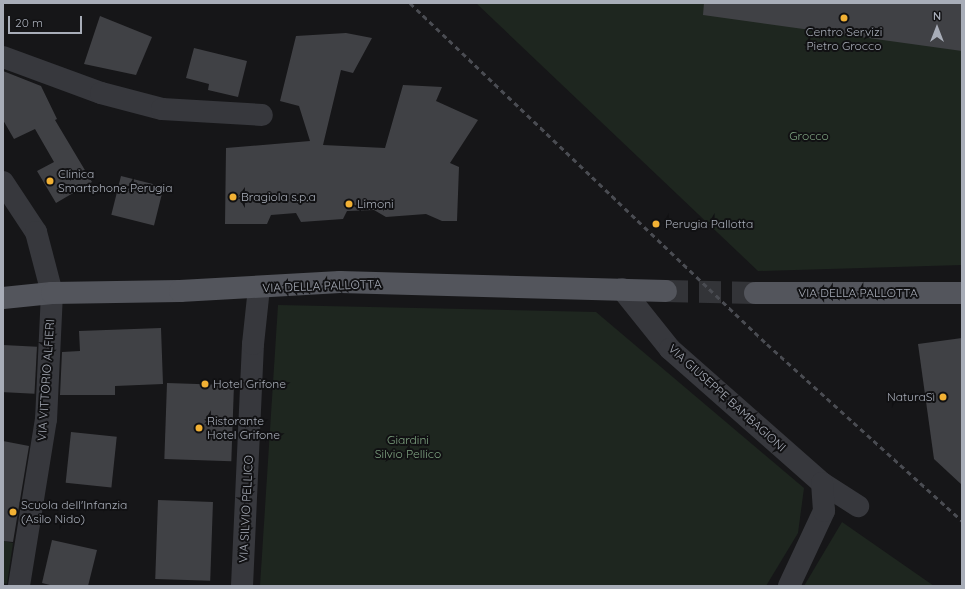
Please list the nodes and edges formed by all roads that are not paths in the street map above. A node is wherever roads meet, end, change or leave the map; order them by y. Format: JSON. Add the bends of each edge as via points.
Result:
{"nodes":[{"id":1,"x":3,"y":57,"type":"edge"},
{"id":2,"x":262,"y":115,"type":"dead end"},
{"id":3,"x":3,"y":182,"type":"edge"},
{"id":4,"x":259,"y":288,"type":"junction"},
{"id":5,"x":622,"y":289,"type":"junction"},
{"id":6,"x":666,"y":291,"type":"tunnel mouth"},
{"id":7,"x":962,"y":292,"type":"edge"},
{"id":8,"x":52,"y":293,"type":"junction"},
{"id":9,"x":755,"y":293,"type":"tunnel mouth"},
{"id":10,"x":3,"y":298,"type":"edge"},
{"id":11,"x":822,"y":483,"type":"junction"},
{"id":12,"x":858,"y":506,"type":"dead end"},
{"id":13,"x":19,"y":586,"type":"edge"},
{"id":14,"x":242,"y":586,"type":"edge"},
{"id":15,"x":789,"y":586,"type":"edge"}],
"edges":[{"from":1,"to":2,"type":"street","via":[[101,93],[162,109]]},
{"from":3,"to":8,"type":"street","name":"VIA VITTORIO ALFIERI","via":[[36,232]]},
{"from":4,"to":5,"type":"main road","name":"VIA DELLA PALLOTTA","via":[[340,282]]},
{"from":4,"to":8,"type":"main road","name":"VIA DELLA PALLOTTA"},
{"from":4,"to":14,"type":"street","name":"VIA SILVIO PELLICO","via":[[253,344]]},
{"from":5,"to":6,"type":"main road","name":"VIA DELLA PALLOTTA"},
{"from":5,"to":11,"type":"street","name":"VIA GIUSEPPE BAMBAGIONI","via":[[670,349]]},
{"from":7,"to":9,"type":"main road","name":"VIA DELLA PALLOTTA"},
{"from":8,"to":10,"type":"main road","name":"VIA DELLA PALLOTTA"},
{"from":8,"to":13,"type":"street","name":"VIA VITTORIO ALFIERI","via":[[46,419]]},
{"from":11,"to":12,"type":"street","name":"VIA GIUSEPPE BAMBAGIONI"},
{"from":11,"to":15,"type":"street","via":[[824,511]]}]}
